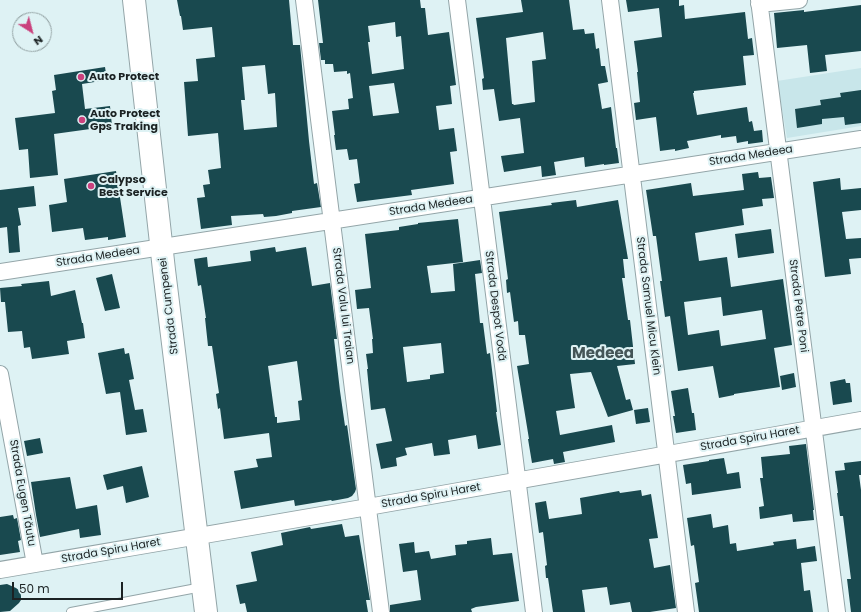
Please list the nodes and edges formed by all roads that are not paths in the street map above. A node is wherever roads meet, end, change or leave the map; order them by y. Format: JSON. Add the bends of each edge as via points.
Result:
{"nodes":[{"id":1,"x":134,"y":0,"type":"edge"},
{"id":2,"x":304,"y":0,"type":"edge"},
{"id":3,"x":457,"y":0,"type":"edge"},
{"id":4,"x":610,"y":0,"type":"edge"},
{"id":5,"x":799,"y":0,"type":"edge"},
{"id":6,"x":759,"y":2,"type":"edge"},
{"id":7,"x":861,"y":139,"type":"edge"},
{"id":8,"x":778,"y":151,"type":"junction"},
{"id":9,"x":632,"y":174,"type":"junction"},
{"id":10,"x":482,"y":198,"type":"junction"},
{"id":11,"x":332,"y":221,"type":"junction"},
{"id":12,"x":162,"y":247,"type":"junction"},
{"id":13,"x":0,"y":272,"type":"edge"},
{"id":14,"x":0,"y":374,"type":"edge"},
{"id":15,"x":861,"y":420,"type":"edge"},
{"id":16,"x":813,"y":428,"type":"junction"},
{"id":17,"x":667,"y":454,"type":"junction"},
{"id":18,"x":517,"y":480,"type":"junction"},
{"id":19,"x":368,"y":507,"type":"junction"},
{"id":20,"x":196,"y":537,"type":"junction"},
{"id":21,"x":34,"y":564,"type":"junction"},
{"id":22,"x":0,"y":570,"type":"edge"},
{"id":23,"x":203,"y":587,"type":"junction"},
{"id":24,"x":72,"y":612,"type":"edge"},
{"id":25,"x":206,"y":612,"type":"edge"},
{"id":26,"x":381,"y":612,"type":"edge"},
{"id":27,"x":534,"y":612,"type":"edge"},
{"id":28,"x":686,"y":612,"type":"edge"},
{"id":29,"x":837,"y":612,"type":"edge"}],
"edges":[{"from":1,"to":12,"type":"main road","name":"Strada Cumpenei"},
{"from":2,"to":11,"type":"street","name":"Strada Valu lui Traian"},
{"from":3,"to":10,"type":"street","name":"Strada Despot Vodă"},
{"from":4,"to":9,"type":"street","name":"Strada Samuel Micu Klein"},
{"from":5,"to":6,"type":"street"},
{"from":6,"to":8,"type":"street","name":"Strada Petre Poni"},
{"from":7,"to":8,"type":"street","name":"Strada Medeea"},
{"from":8,"to":9,"type":"street","name":"Strada Medeea"},
{"from":8,"to":16,"type":"street","name":"Strada Petre Poni"},
{"from":9,"to":10,"type":"street","name":"Strada Medeea"},
{"from":9,"to":17,"type":"street","name":"Strada Samuel Micu Klein"},
{"from":10,"to":11,"type":"street","name":"Strada Medeea"},
{"from":10,"to":18,"type":"street","name":"Strada Despot Vodă"},
{"from":11,"to":12,"type":"street","name":"Strada Medeea"},
{"from":11,"to":19,"type":"street","name":"Strada Valu lui Traian"},
{"from":12,"to":13,"type":"street","name":"Strada Medeea"},
{"from":12,"to":20,"type":"main road","name":"Strada Cumpenei"},
{"from":14,"to":21,"type":"street","name":"Strada Eugen Tăutu"},
{"from":15,"to":16,"type":"street","name":"Strada Spiru Haret"},
{"from":16,"to":17,"type":"street","name":"Strada Spiru Haret"},
{"from":16,"to":29,"type":"street","name":"Strada Petre Poni"},
{"from":17,"to":18,"type":"street","name":"Strada Spiru Haret"},
{"from":17,"to":28,"type":"street","name":"Strada Samuel Micu Klein"},
{"from":18,"to":19,"type":"street","name":"Strada Spiru Haret"},
{"from":18,"to":27,"type":"street","name":"Strada Despot Vodă"},
{"from":19,"to":20,"type":"street","name":"Strada Spiru Haret"},
{"from":19,"to":26,"type":"street","name":"Strada Valu lui Traian"},
{"from":20,"to":21,"type":"street","name":"Strada Spiru Haret"},
{"from":20,"to":23,"type":"main road","name":"Strada Cumpenei"},
{"from":21,"to":22,"type":"street","name":"Strada Spiru Haret"},
{"from":23,"to":24,"type":"lane"},
{"from":23,"to":25,"type":"main road","name":"Strada Cumpenei"}]}
